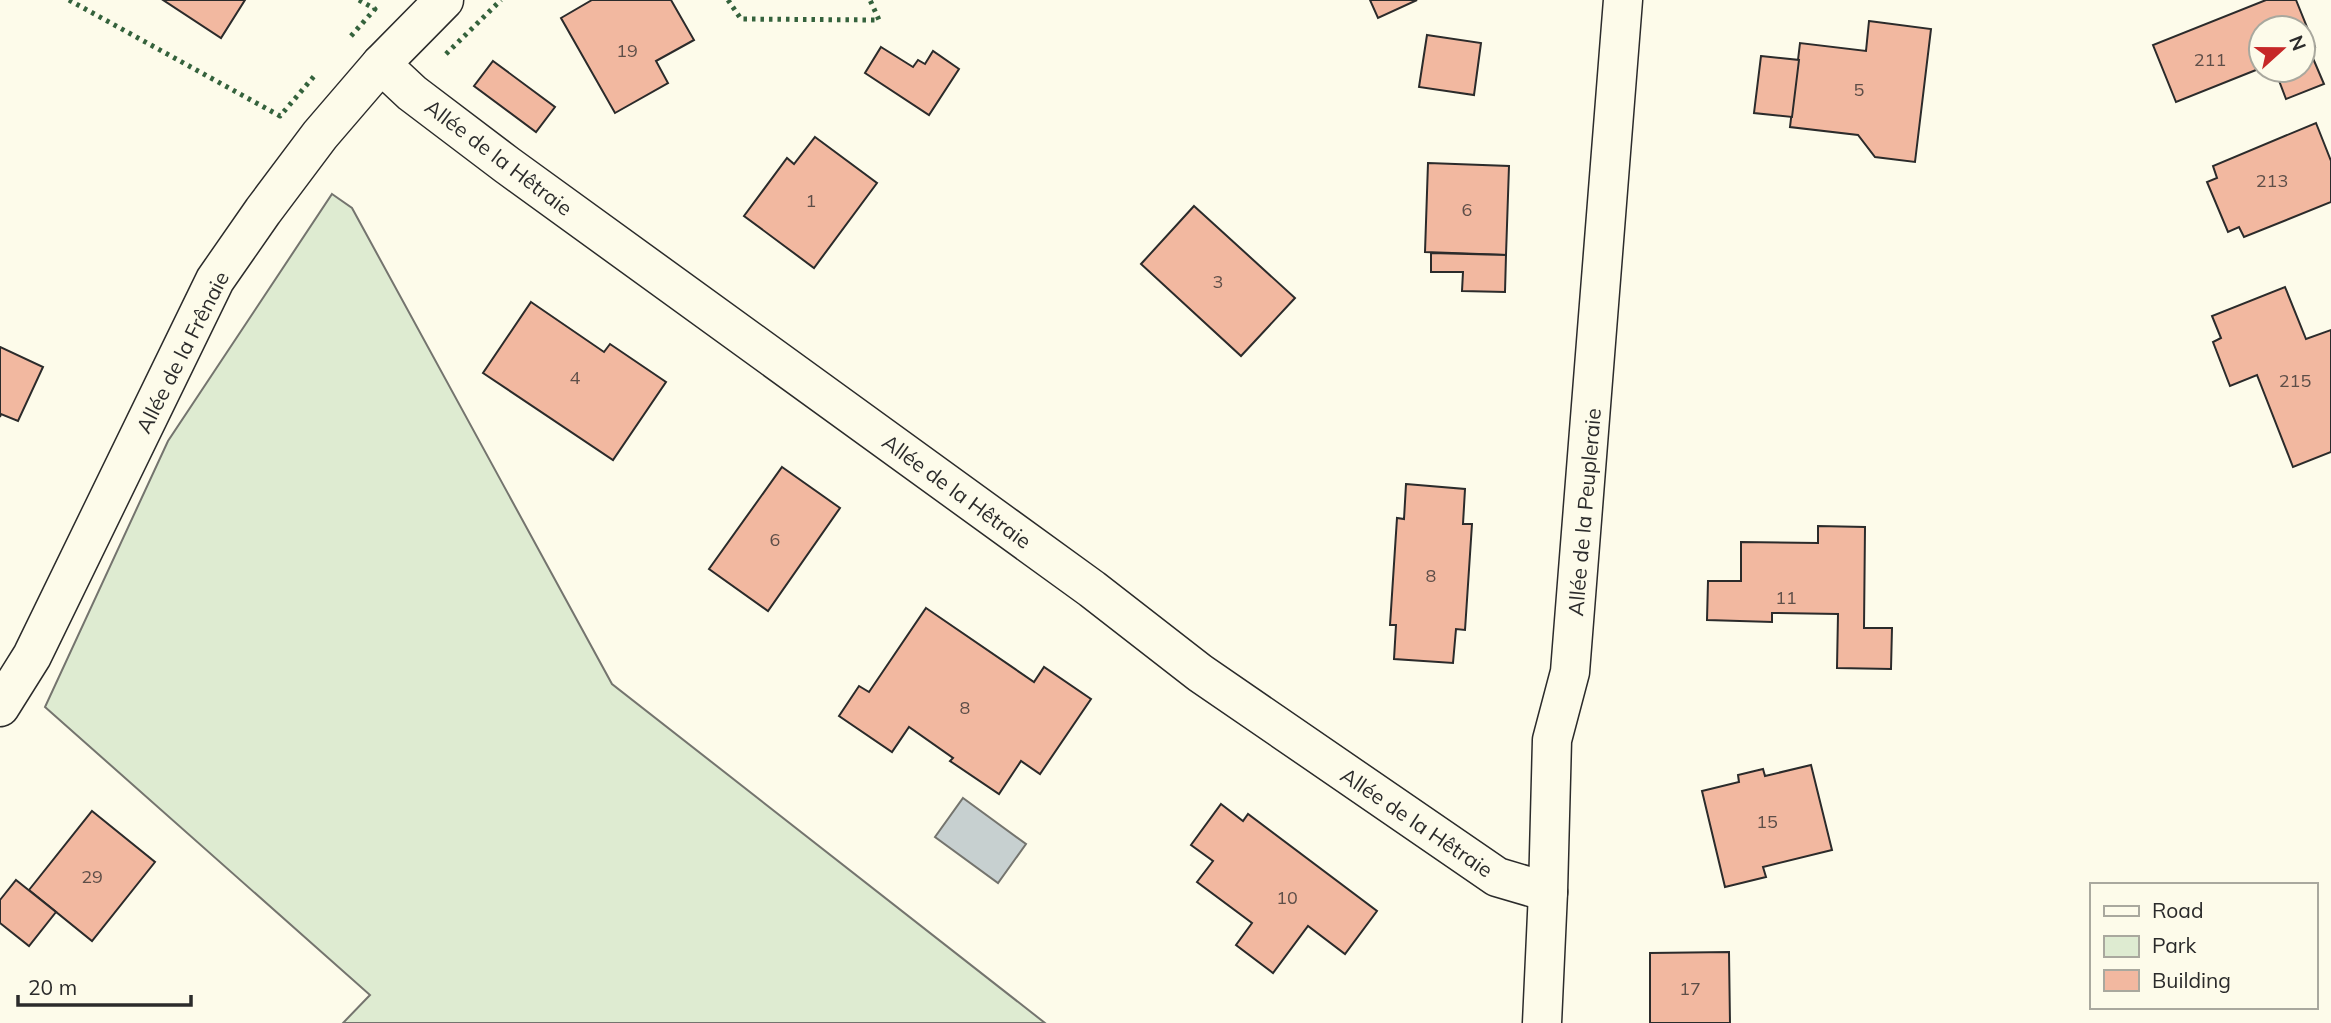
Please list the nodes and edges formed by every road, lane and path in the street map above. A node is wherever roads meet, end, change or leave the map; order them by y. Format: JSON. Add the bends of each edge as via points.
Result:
{"nodes":[{"id":1,"x":444,"y":0,"type":"edge"},
{"id":2,"x":1623,"y":0,"type":"edge"},
{"id":3,"x":380,"y":64,"type":"junction"},
{"id":4,"x":0,"y":707,"type":"edge"},
{"id":5,"x":1548,"y":892,"type":"junction"},
{"id":6,"x":1542,"y":1023,"type":"edge"}],
"edges":[{"from":1,"to":3,"type":"street","name":"Allée de la Frênaie"},
{"from":2,"to":5,"type":"street","name":"Allée de la Peupleraie","via":[[1576,617],[1570,672],[1552,740]]},
{"from":3,"to":4,"type":"street","name":"Allée de la Frênaie","via":[[262,211],[215,281],[32,656]]},
{"from":3,"to":5,"type":"street","name":"Allée de la Hêtraie","via":[[507,164],[1200,673],[1497,877]]},
{"from":5,"to":6,"type":"street","name":"Allée de la Peupleraie"}]}
